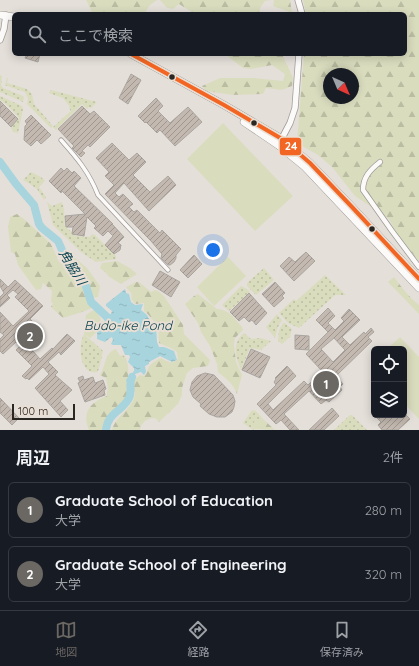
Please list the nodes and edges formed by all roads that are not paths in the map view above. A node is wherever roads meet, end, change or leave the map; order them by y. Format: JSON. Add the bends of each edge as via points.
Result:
{"nodes":[{"id":1,"x":298,"y":0,"type":"edge"},
{"id":2,"x":301,"y":12,"type":"edge"},
{"id":3,"x":3,"y":15,"type":"edge"},
{"id":4,"x":0,"y":40,"type":"edge"},
{"id":5,"x":135,"y":56,"type":"edge"},
{"id":6,"x":299,"y":56,"type":"edge"},
{"id":7,"x":61,"y":140,"type":"dead end"},
{"id":8,"x":280,"y":142,"type":"junction"},
{"id":9,"x":380,"y":162,"type":"dead end"},
{"id":10,"x":419,"y":266,"type":"edge"},
{"id":11,"x":168,"y":270,"type":"dead end"},
{"id":12,"x":419,"y":280,"type":"edge"},
{"id":13,"x":419,"y":288,"type":"edge"}],
"edges":[{"from":1,"to":2,"type":"street"},
{"from":3,"to":4,"type":"street","via":[[4,29]]},
{"from":5,"to":8,"type":"main road"},
{"from":6,"to":8,"type":"street","via":[[295,108]]},
{"from":7,"to":11,"type":"street","via":[[80,162],[98,195]]},
{"from":8,"to":12,"type":"main road","via":[[310,163]]},
{"from":8,"to":13,"type":"main road"},
{"from":9,"to":10,"type":"street","via":[[366,176],[363,190]]}]}
